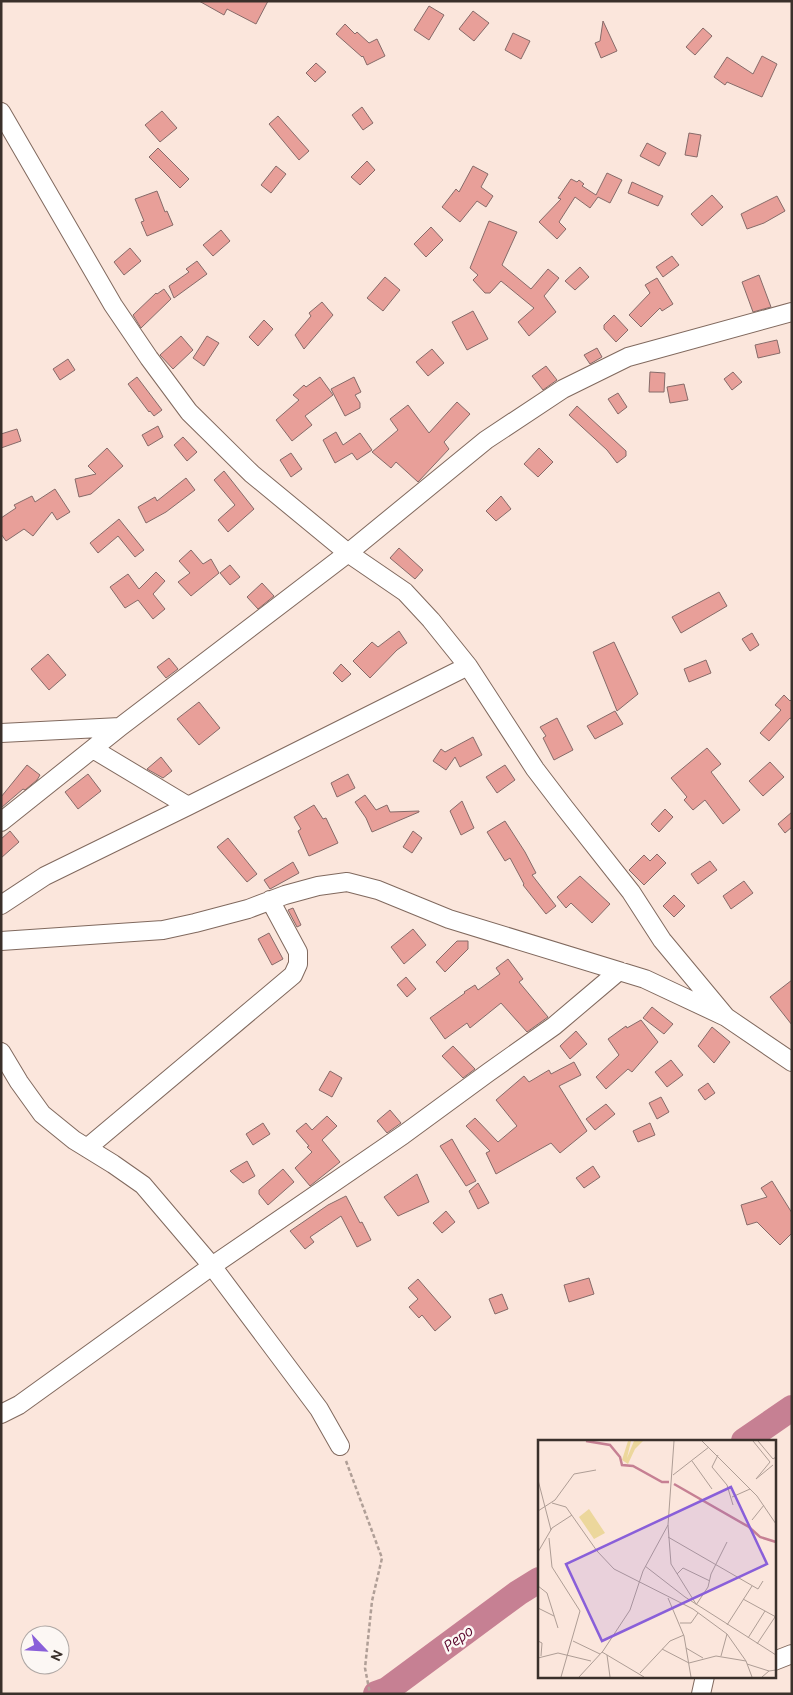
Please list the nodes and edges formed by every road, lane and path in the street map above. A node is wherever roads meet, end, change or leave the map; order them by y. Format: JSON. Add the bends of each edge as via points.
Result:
{"nodes":[{"id":1,"x":1,"y":112,"type":"edge"},
{"id":2,"x":792,"y":312,"type":"edge"},
{"id":3,"x":348,"y":553,"type":"junction"},
{"id":4,"x":468,"y":666,"type":"junction"},
{"id":5,"x":120,"y":727,"type":"junction"},
{"id":6,"x":1,"y":733,"type":"edge"},
{"id":7,"x":93,"y":749,"type":"junction"},
{"id":8,"x":188,"y":806,"type":"junction"},
{"id":9,"x":1,"y":822,"type":"edge"},
{"id":10,"x":270,"y":900,"type":"junction"},
{"id":11,"x":1,"y":905,"type":"edge"},
{"id":12,"x":1,"y":941,"type":"edge"},
{"id":13,"x":620,"y":971,"type":"junction"},
{"id":14,"x":726,"y":1017,"type":"junction"},
{"id":15,"x":1,"y":1052,"type":"edge"},
{"id":16,"x":792,"y":1062,"type":"edge"},
{"id":17,"x":87,"y":1148,"type":"junction"},
{"id":18,"x":212,"y":1266,"type":"junction"},
{"id":19,"x":1,"y":1414,"type":"edge"},
{"id":20,"x":340,"y":1446,"type":"joint"},
{"id":21,"x":792,"y":1654,"type":"edge"},
{"id":22,"x":776,"y":1660,"type":"edge"},
{"id":23,"x":705,"y":1678,"type":"edge"},
{"id":24,"x":370,"y":1694,"type":"edge"},
{"id":25,"x":701,"y":1694,"type":"edge"}],
"edges":[{"from":1,"to":3,"type":"street","via":[[114,306],[189,412],[252,474]]},
{"from":2,"to":3,"type":"street","via":[[628,357],[563,389],[486,440]]},
{"from":3,"to":4,"type":"street","via":[[405,592]]},
{"from":3,"to":5,"type":"street"},
{"from":4,"to":8,"type":"street"},
{"from":4,"to":14,"type":"street","via":[[564,808],[631,892],[662,940]]},
{"from":5,"to":6,"type":"street"},
{"from":5,"to":7,"type":"street"},
{"from":7,"to":8,"type":"street"},
{"from":7,"to":9,"type":"street"},
{"from":8,"to":11,"type":"street","via":[[45,876]]},
{"from":10,"to":12,"type":"street","via":[[230,914],[163,930]]},
{"from":10,"to":13,"type":"street","via":[[318,886],[347,882],[378,890],[449,918]]},
{"from":10,"to":17,"type":"street","via":[[298,952],[298,964],[293,975]]},
{"from":13,"to":14,"type":"street"},
{"from":13,"to":18,"type":"street","via":[[554,1026]]},
{"from":14,"to":16,"type":"street"},
{"from":15,"to":17,"type":"street","via":[[42,1114]]},
{"from":17,"to":18,"type":"street","via":[[143,1184]]},
{"from":18,"to":19,"type":"street","via":[[19,1405]]},
{"from":18,"to":20,"type":"street","via":[[319,1409]]},
{"from":20,"to":24,"type":"path","via":[[382,1558],[372,1601],[365,1668]]},
{"from":21,"to":22,"type":"street"},
{"from":23,"to":25,"type":"street"}]}
